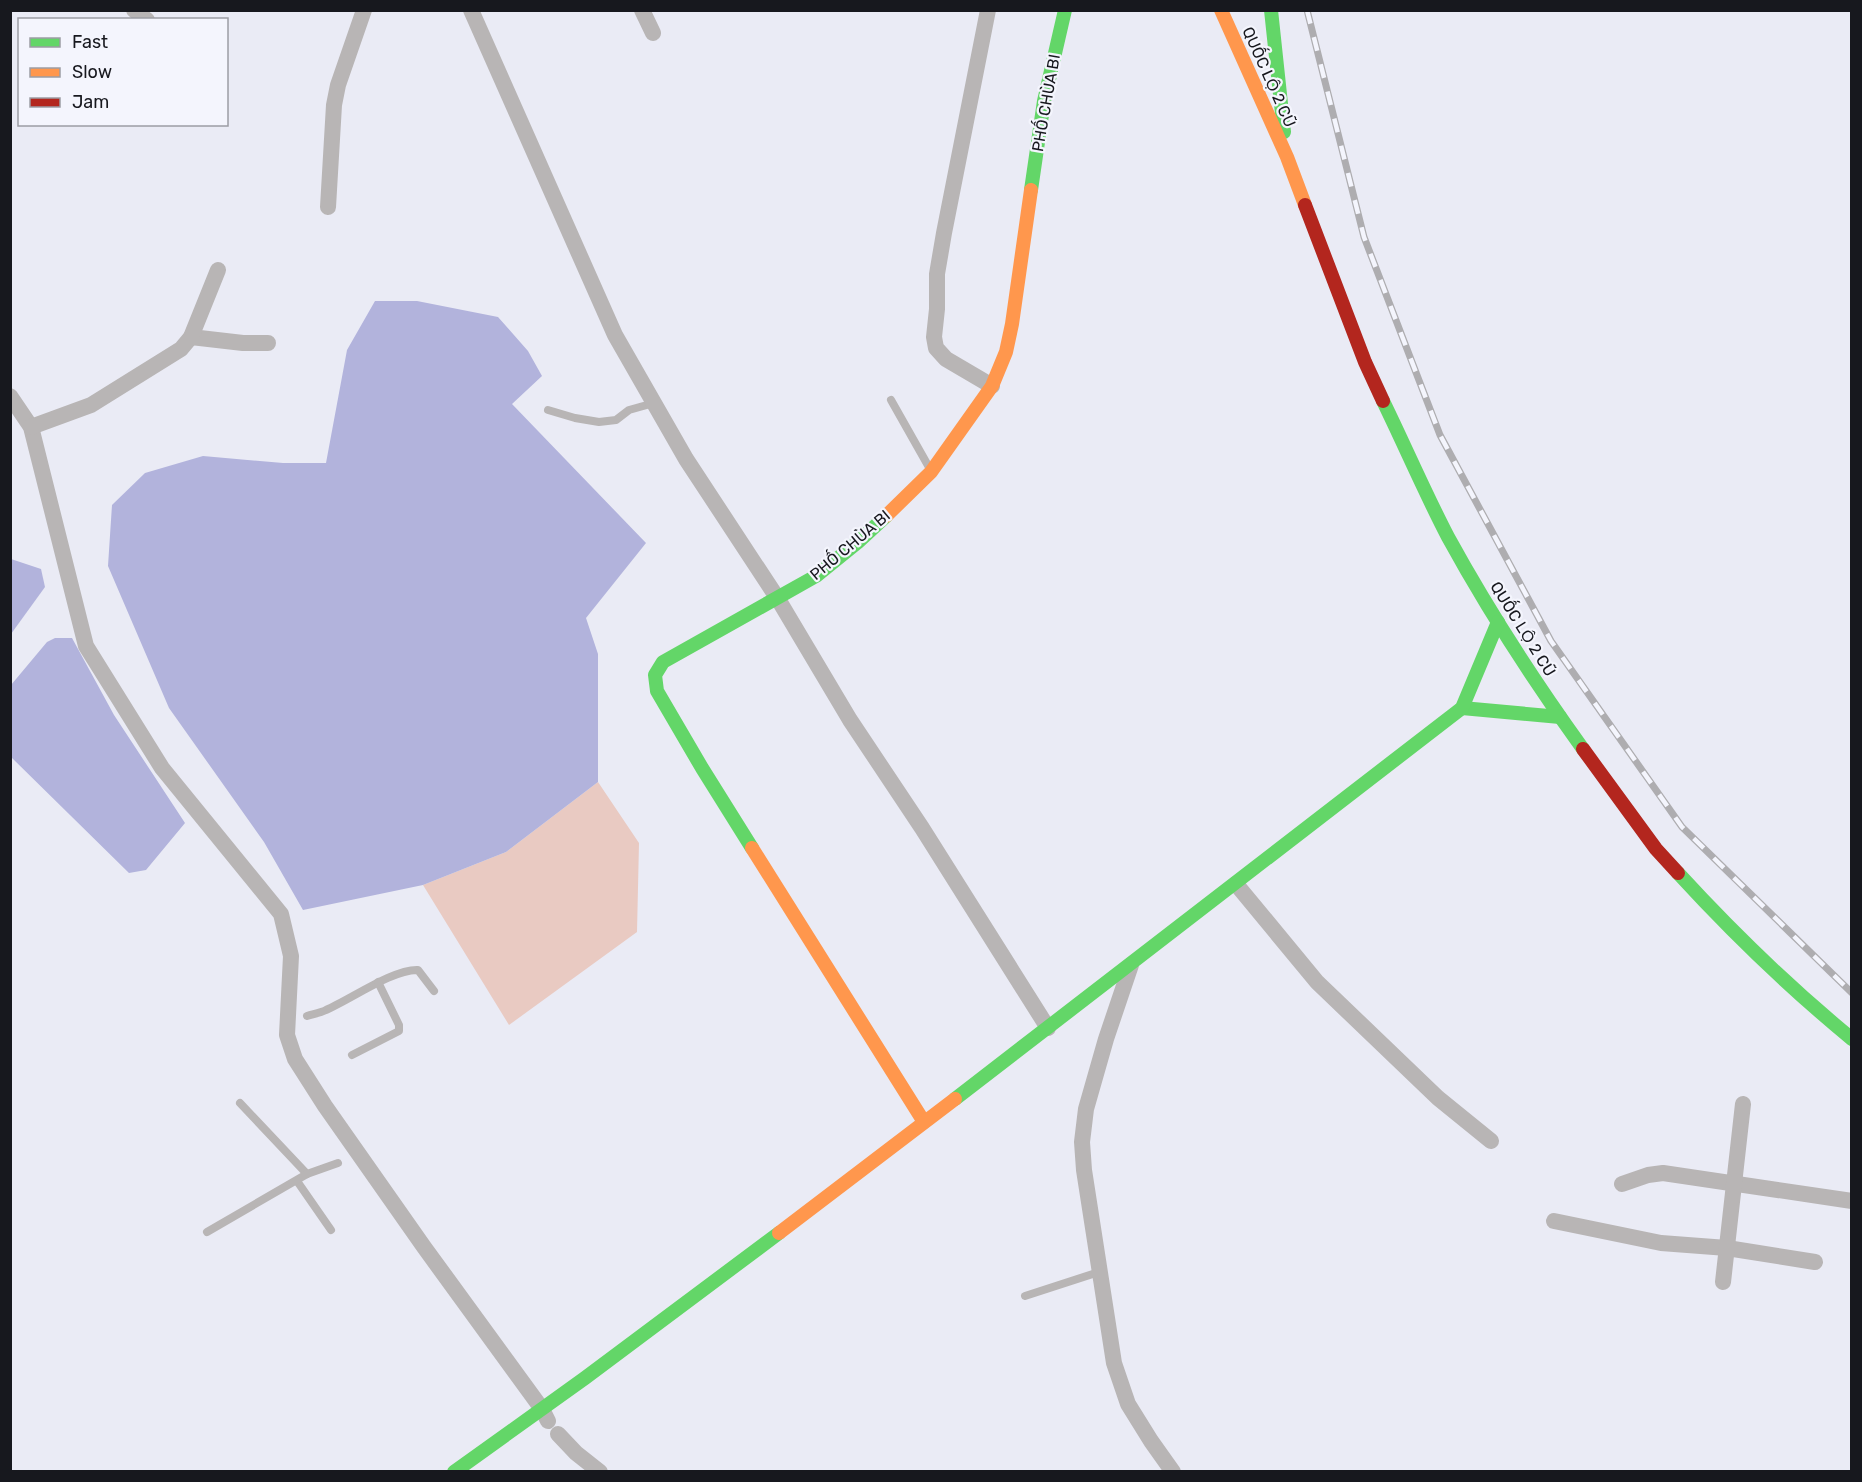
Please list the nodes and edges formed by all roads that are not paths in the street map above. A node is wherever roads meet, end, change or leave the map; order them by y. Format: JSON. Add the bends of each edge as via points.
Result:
{"nodes":[{"id":1,"x":364,"y":10,"type":"edge"},
{"id":2,"x":471,"y":10,"type":"edge"},
{"id":3,"x":642,"y":10,"type":"edge"},
{"id":4,"x":988,"y":10,"type":"edge"},
{"id":5,"x":1065,"y":10,"type":"edge"},
{"id":6,"x":1221,"y":10,"type":"edge"},
{"id":7,"x":1271,"y":10,"type":"edge"},
{"id":8,"x":653,"y":33,"type":"dead end"},
{"id":9,"x":1287,"y":157,"type":"junction"},
{"id":10,"x":328,"y":207,"type":"dead end"},
{"id":11,"x":218,"y":270,"type":"dead end"},
{"id":12,"x":191,"y":337,"type":"junction"},
{"id":13,"x":268,"y":343,"type":"dead end"},
{"id":14,"x":992,"y":386,"type":"junction"},
{"id":15,"x":10,"y":396,"type":"edge"},
{"id":16,"x":891,"y":400,"type":"dead end"},
{"id":17,"x":654,"y":403,"type":"junction"},
{"id":18,"x":548,"y":410,"type":"dead end"},
{"id":19,"x":31,"y":427,"type":"junction"},
{"id":20,"x":931,"y":472,"type":"junction"},
{"id":21,"x":778,"y":599,"type":"junction"},
{"id":22,"x":1498,"y":622,"type":"junction"},
{"id":23,"x":1462,"y":708,"type":"junction"},
{"id":24,"x":1560,"y":717,"type":"junction"},
{"id":25,"x":1236,"y":884,"type":"junction"},
{"id":26,"x":1131,"y":964,"type":"junction"},
{"id":27,"x":378,"y":982,"type":"junction"},
{"id":28,"x":434,"y":991,"type":"dead end"},
{"id":29,"x":307,"y":1016,"type":"dead end"},
{"id":30,"x":1048,"y":1028,"type":"junction"},
{"id":31,"x":1851,"y":1039,"type":"edge"},
{"id":32,"x":352,"y":1055,"type":"dead end"},
{"id":33,"x":240,"y":1103,"type":"dead end"},
{"id":34,"x":1743,"y":1104,"type":"dead end"},
{"id":35,"x":924,"y":1122,"type":"junction"},
{"id":36,"x":1491,"y":1141,"type":"dead end"},
{"id":37,"x":338,"y":1163,"type":"dead end"},
{"id":38,"x":307,"y":1174,"type":"junction"},
{"id":39,"x":297,"y":1181,"type":"junction"},
{"id":40,"x":1622,"y":1184,"type":"dead end"},
{"id":41,"x":1734,"y":1184,"type":"junction"},
{"id":42,"x":1851,"y":1201,"type":"edge"},
{"id":43,"x":1554,"y":1221,"type":"dead end"},
{"id":44,"x":331,"y":1230,"type":"dead end"},
{"id":45,"x":207,"y":1232,"type":"dead end"},
{"id":46,"x":1727,"y":1248,"type":"junction"},
{"id":47,"x":1815,"y":1262,"type":"dead end"},
{"id":48,"x":1099,"y":1272,"type":"junction"},
{"id":49,"x":1723,"y":1282,"type":"dead end"},
{"id":50,"x":1024,"y":1296,"type":"dead end"},
{"id":51,"x":549,"y":1421,"type":"junction"},
{"id":52,"x":454,"y":1472,"type":"edge"},
{"id":53,"x":600,"y":1472,"type":"edge"},
{"id":54,"x":1173,"y":1472,"type":"edge"}],
"edges":[{"from":1,"to":10,"type":"street","via":[[334,105]]},
{"from":2,"to":17,"type":"street","via":[[615,335]]},
{"from":3,"to":8,"type":"street"},
{"from":4,"to":14,"type":"street","via":[[937,274],[934,337],[936,348],[946,359]]},
{"from":5,"to":14,"type":"street","name":"PHỐ CHÙA BI","via":[[1044,101],[1012,324]]},
{"from":6,"to":9,"type":"street","name":"QUỐC LỘ 2 CŨ"},
{"from":7,"to":9,"type":"street","name":"QUỐC LỘ 2 CŨ"},
{"from":9,"to":22,"type":"street","name":"QUỐC LỘ 2 CŨ","via":[[1365,362],[1448,536]]},
{"from":11,"to":12,"type":"street"},
{"from":12,"to":13,"type":"street"},
{"from":12,"to":19,"type":"street","via":[[181,349],[91,405]]},
{"from":14,"to":20,"type":"street","name":"PHỐ CHÙA BI"},
{"from":15,"to":19,"type":"street"},
{"from":16,"to":20,"type":"lane"},
{"from":17,"to":18,"type":"lane","via":[[629,410],[615,420],[599,422]]},
{"from":17,"to":21,"type":"street"},
{"from":19,"to":51,"type":"street","via":[[86,646],[162,768],[281,914],[291,956],[291,1020],[287,1035],[295,1059],[356,1158]]},
{"from":20,"to":21,"type":"street","name":"PHỐ CHÙA BI","via":[[858,542],[816,576]]},
{"from":21,"to":30,"type":"street","via":[[850,720]]},
{"from":21,"to":35,"type":"street","name":"PHỐ CHÙA BI","via":[[663,662],[655,675],[657,691]]},
{"from":22,"to":23,"type":"street"},
{"from":22,"to":24,"type":"street","name":"QUỐC LỘ 2 CŨ"},
{"from":23,"to":24,"type":"street"},
{"from":23,"to":25,"type":"street"},
{"from":24,"to":31,"type":"street","name":"QUỐC LỘ 2 CŨ","via":[[1656,849],[1720,920]]},
{"from":25,"to":26,"type":"street"},
{"from":25,"to":36,"type":"street","via":[[1317,982],[1438,1098]]},
{"from":26,"to":30,"type":"street"},
{"from":26,"to":48,"type":"street","via":[[1086,1109],[1082,1142]]},
{"from":27,"to":28,"type":"lane","via":[[418,970]]},
{"from":27,"to":29,"type":"lane"},
{"from":27,"to":32,"type":"lane","via":[[399,1031]]},
{"from":30,"to":35,"type":"street"},
{"from":33,"to":38,"type":"lane"},
{"from":34,"to":41,"type":"street"},
{"from":35,"to":51,"type":"street","via":[[718,1279]]},
{"from":37,"to":38,"type":"lane"},
{"from":38,"to":39,"type":"lane"},
{"from":39,"to":44,"type":"lane"},
{"from":39,"to":45,"type":"lane"},
{"from":40,"to":41,"type":"street","via":[[1663,1173]]},
{"from":41,"to":42,"type":"street"},
{"from":41,"to":46,"type":"street"},
{"from":43,"to":46,"type":"street","via":[[1661,1243]]},
{"from":46,"to":47,"type":"street"},
{"from":46,"to":49,"type":"street"},
{"from":48,"to":50,"type":"lane"},
{"from":48,"to":54,"type":"street","via":[[1114,1363],[1128,1404]]},
{"from":51,"to":52,"type":"street"},
{"from":51,"to":53,"type":"street","via":[[576,1453]]}]}
